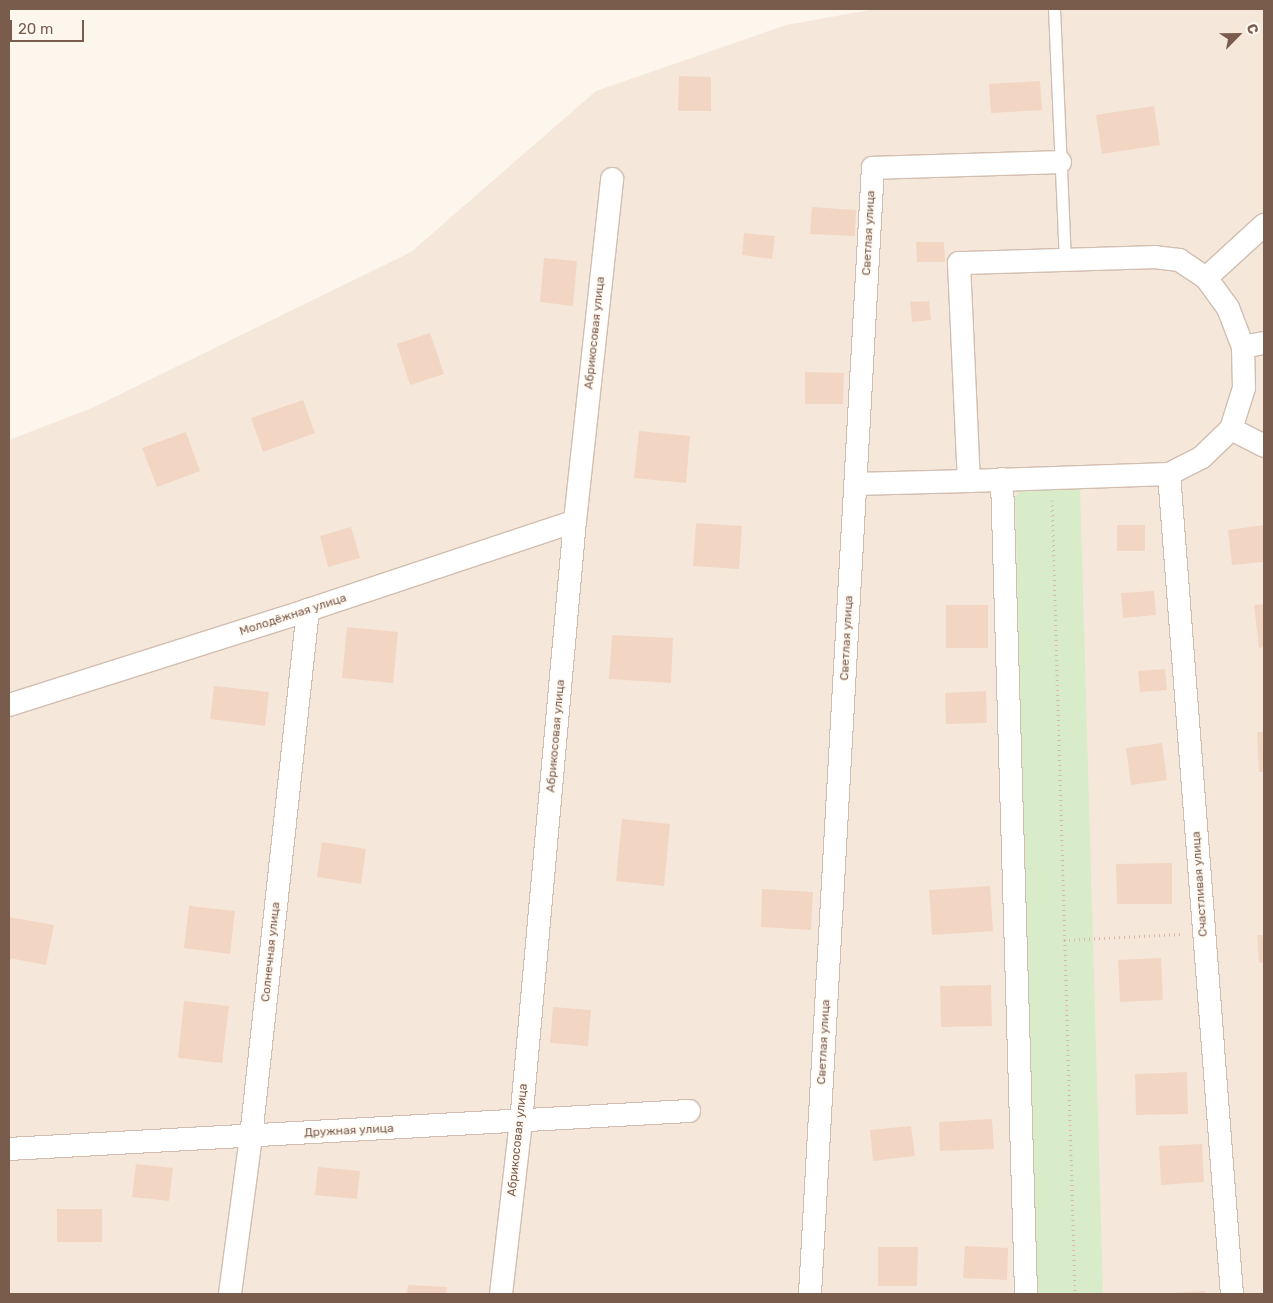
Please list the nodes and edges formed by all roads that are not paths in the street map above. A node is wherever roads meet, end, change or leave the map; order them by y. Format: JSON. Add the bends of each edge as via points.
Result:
{"nodes":[{"id":1,"x":1054,"y":9,"type":"edge"},
{"id":2,"x":1060,"y":162,"type":"junction"},
{"id":3,"x":612,"y":179,"type":"dead end"},
{"id":4,"x":1264,"y":225,"type":"edge"},
{"id":5,"x":1065,"y":259,"type":"junction"},
{"id":6,"x":1206,"y":278,"type":"junction"},
{"id":7,"x":1253,"y":345,"type":"edge"},
{"id":8,"x":1230,"y":430,"type":"junction"},
{"id":9,"x":1264,"y":446,"type":"edge"},
{"id":10,"x":1169,"y":474,"type":"junction"},
{"id":11,"x":1002,"y":479,"type":"junction"},
{"id":12,"x":969,"y":481,"type":"junction"},
{"id":13,"x":855,"y":484,"type":"junction"},
{"id":14,"x":576,"y":521,"type":"junction"},
{"id":15,"x":308,"y":610,"type":"junction"},
{"id":16,"x":9,"y":705,"type":"edge"},
{"id":17,"x":690,"y":1111,"type":"dead end"},
{"id":18,"x":520,"y":1122,"type":"junction"},
{"id":19,"x":251,"y":1137,"type":"junction"},
{"id":20,"x":9,"y":1149,"type":"edge"},
{"id":21,"x":230,"y":1294,"type":"edge"},
{"id":22,"x":501,"y":1294,"type":"edge"},
{"id":23,"x":810,"y":1294,"type":"edge"},
{"id":24,"x":1026,"y":1294,"type":"edge"},
{"id":25,"x":1232,"y":1294,"type":"edge"}],
"edges":[{"from":1,"to":2,"type":"lane"},
{"from":2,"to":5,"type":"lane"},
{"from":2,"to":13,"type":"street","name":"Светлая улица","via":[[873,168]]},
{"from":3,"to":14,"type":"street","name":"Абрикосовая улица"},
{"from":4,"to":6,"type":"street"},
{"from":5,"to":6,"type":"street","via":[[1155,257],[1179,260]]},
{"from":5,"to":12,"type":"street","via":[[959,263]]},
{"from":6,"to":7,"type":"street"},
{"from":7,"to":8,"type":"street","via":[[1244,388]]},
{"from":8,"to":9,"type":"street"},
{"from":8,"to":10,"type":"street","via":[[1202,457]]},
{"from":10,"to":11,"type":"street"},
{"from":10,"to":25,"type":"street","name":"Счастливая улица"},
{"from":11,"to":12,"type":"street"},
{"from":11,"to":24,"type":"street"},
{"from":12,"to":13,"type":"street"},
{"from":13,"to":23,"type":"street","name":"Светлая улица"},
{"from":14,"to":15,"type":"street","name":"Молодёжная улица"},
{"from":14,"to":18,"type":"street","name":"Абрикосовая улица"},
{"from":15,"to":16,"type":"street","name":"Молодёжная улица"},
{"from":15,"to":19,"type":"street","name":"Солнечная улица"},
{"from":17,"to":18,"type":"street","name":"Дружная улица"},
{"from":18,"to":19,"type":"street","name":"Дружная улица"},
{"from":18,"to":22,"type":"street","name":"Абрикосовая улица"},
{"from":19,"to":20,"type":"street","name":"Дружная улица"},
{"from":19,"to":21,"type":"street","name":"Солнечная улица"}]}
